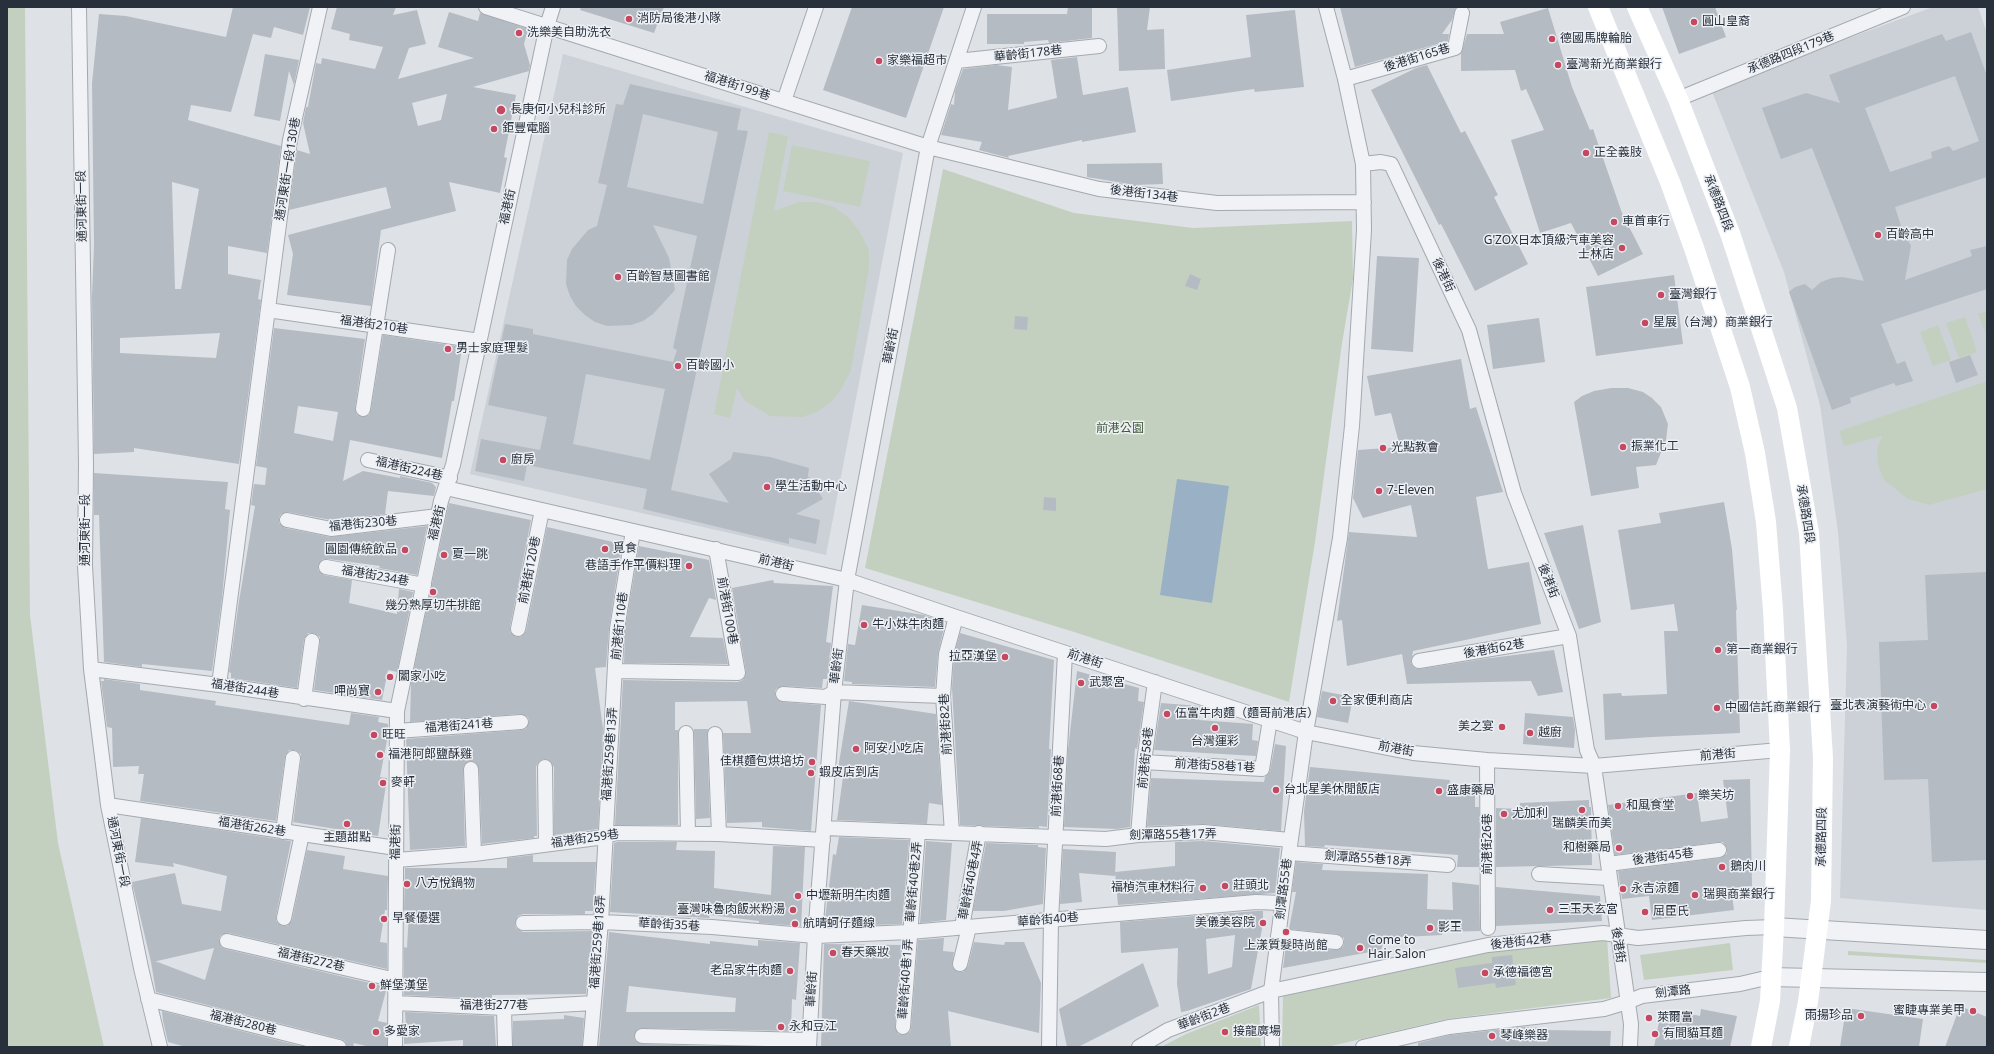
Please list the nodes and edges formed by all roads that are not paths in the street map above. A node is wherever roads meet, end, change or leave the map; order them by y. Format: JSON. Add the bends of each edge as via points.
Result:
{"nodes":[{"id":1,"x":79,"y":7,"type":"edge"},
{"id":2,"x":320,"y":7,"type":"edge"},
{"id":3,"x":486,"y":7,"type":"edge"},
{"id":4,"x":553,"y":7,"type":"edge"},
{"id":5,"x":816,"y":7,"type":"edge"},
{"id":6,"x":974,"y":7,"type":"edge"},
{"id":7,"x":1326,"y":7,"type":"edge"},
{"id":8,"x":1598,"y":7,"type":"edge"},
{"id":9,"x":1637,"y":7,"type":"edge"},
{"id":10,"x":1903,"y":7,"type":"edge"},
{"id":11,"x":1462,"y":13,"type":"dead end"},
{"id":12,"x":547,"y":26,"type":"junction"},
{"id":13,"x":1099,"y":46,"type":"dead end"},
{"id":14,"x":957,"y":61,"type":"junction"},
{"id":15,"x":1345,"y":79,"type":"junction"},
{"id":16,"x":1678,"y":99,"type":"junction"},
{"id":17,"x":784,"y":101,"type":"junction"},
{"id":18,"x":928,"y":147,"type":"junction"},
{"id":19,"x":1363,"y":164,"type":"junction"},
{"id":20,"x":1364,"y":202,"type":"junction"},
{"id":21,"x":388,"y":250,"type":"dead end"},
{"id":22,"x":268,"y":310,"type":"junction"},
{"id":23,"x":375,"y":325,"type":"junction"},
{"id":24,"x":480,"y":341,"type":"junction"},
{"id":25,"x":363,"y":409,"type":"dead end"},
{"id":26,"x":368,"y":460,"type":"dead end"},
{"id":27,"x":448,"y":483,"type":"junction"},
{"id":28,"x":542,"y":510,"type":"junction"},
{"id":29,"x":438,"y":516,"type":"junction"},
{"id":30,"x":287,"y":520,"type":"dead end"},
{"id":31,"x":634,"y":531,"type":"junction"},
{"id":32,"x":716,"y":548,"type":"junction"},
{"id":33,"x":326,"y":567,"type":"dead end"},
{"id":34,"x":847,"y":580,"type":"junction"},
{"id":35,"x":424,"y":585,"type":"junction"},
{"id":36,"x":956,"y":617,"type":"junction"},
{"id":37,"x":518,"y":629,"type":"dead end"},
{"id":38,"x":1569,"y":636,"type":"junction"},
{"id":39,"x":312,"y":641,"type":"dead end"},
{"id":40,"x":1065,"y":653,"type":"junction"},
{"id":41,"x":1418,"y":661,"type":"dead end"},
{"id":42,"x":91,"y":669,"type":"junction"},
{"id":43,"x":615,"y":671,"type":"junction"},
{"id":44,"x":738,"y":673,"type":"joint"},
{"id":45,"x":1155,"y":682,"type":"junction"},
{"id":46,"x":219,"y":685,"type":"junction"},
{"id":47,"x":834,"y":692,"type":"junction"},
{"id":48,"x":783,"y":694,"type":"dead end"},
{"id":49,"x":943,"y":696,"type":"junction"},
{"id":50,"x":304,"y":699,"type":"junction"},
{"id":51,"x":397,"y":711,"type":"junction"},
{"id":52,"x":1270,"y":720,"type":"junction"},
{"id":53,"x":521,"y":722,"type":"dead end"},
{"id":54,"x":397,"y":731,"type":"junction"},
{"id":55,"x":1306,"y":732,"type":"junction"},
{"id":56,"x":686,"y":733,"type":"dead end"},
{"id":57,"x":715,"y":734,"type":"dead end"},
{"id":58,"x":1780,"y":750,"type":"junction"},
{"id":59,"x":293,"y":758,"type":"dead end"},
{"id":60,"x":1487,"y":760,"type":"junction"},
{"id":61,"x":1144,"y":762,"type":"junction"},
{"id":62,"x":1594,"y":766,"type":"junction"},
{"id":63,"x":545,"y":767,"type":"dead end"},
{"id":64,"x":471,"y":769,"type":"dead end"},
{"id":65,"x":108,"y":805,"type":"junction"},
{"id":66,"x":283,"y":832,"type":"junction"},
{"id":67,"x":918,"y":832,"type":"junction"},
{"id":68,"x":952,"y":833,"type":"junction"},
{"id":69,"x":302,"y":834,"type":"junction"},
{"id":70,"x":688,"y":834,"type":"junction"},
{"id":71,"x":719,"y":834,"type":"junction"},
{"id":72,"x":824,"y":834,"type":"junction"},
{"id":73,"x":979,"y":834,"type":"junction"},
{"id":74,"x":1138,"y":834,"type":"junction"},
{"id":75,"x":1056,"y":836,"type":"junction"},
{"id":76,"x":605,"y":837,"type":"junction"},
{"id":77,"x":546,"y":844,"type":"junction"},
{"id":78,"x":1289,"y":847,"type":"junction"},
{"id":79,"x":1719,"y":850,"type":"dead end"},
{"id":80,"x":396,"y":854,"type":"junction"},
{"id":81,"x":474,"y":854,"type":"junction"},
{"id":82,"x":1448,"y":865,"type":"dead end"},
{"id":83,"x":1609,"y":871,"type":"junction"},
{"id":84,"x":1539,"y":874,"type":"dead end"},
{"id":85,"x":1282,"y":903,"type":"junction"},
{"id":86,"x":284,"y":918,"type":"dead end"},
{"id":87,"x":1051,"y":920,"type":"junction"},
{"id":88,"x":601,"y":922,"type":"junction"},
{"id":89,"x":522,"y":923,"type":"dead end"},
{"id":90,"x":965,"y":927,"type":"junction"},
{"id":91,"x":1774,"y":927,"type":"junction"},
{"id":92,"x":1488,"y":928,"type":"dead end"},
{"id":93,"x":1818,"y":929,"type":"junction"},
{"id":94,"x":910,"y":932,"type":"junction"},
{"id":95,"x":815,"y":936,"type":"junction"},
{"id":96,"x":1278,"y":936,"type":"junction"},
{"id":97,"x":1617,"y":936,"type":"junction"},
{"id":98,"x":227,"y":940,"type":"dead end"},
{"id":99,"x":1987,"y":940,"type":"edge"},
{"id":100,"x":1336,"y":942,"type":"dead end"},
{"id":101,"x":960,"y":964,"type":"dead end"},
{"id":102,"x":1770,"y":977,"type":"junction"},
{"id":103,"x":1811,"y":979,"type":"junction"},
{"id":104,"x":396,"y":980,"type":"junction"},
{"id":105,"x":1987,"y":982,"type":"edge"},
{"id":106,"x":1271,"y":991,"type":"junction"},
{"id":107,"x":148,"y":999,"type":"junction"},
{"id":108,"x":1628,"y":1002,"type":"junction"},
{"id":109,"x":395,"y":1003,"type":"junction"},
{"id":110,"x":594,"y":1003,"type":"junction"},
{"id":111,"x":504,"y":1008,"type":"junction"},
{"id":112,"x":903,"y":1027,"type":"dead end"},
{"id":113,"x":642,"y":1036,"type":"dead end"},
{"id":114,"x":809,"y":1043,"type":"edge"},
{"id":115,"x":160,"y":1047,"type":"edge"},
{"id":116,"x":339,"y":1047,"type":"edge"},
{"id":117,"x":395,"y":1047,"type":"edge"},
{"id":118,"x":505,"y":1047,"type":"edge"},
{"id":119,"x":590,"y":1047,"type":"edge"},
{"id":120,"x":1049,"y":1047,"type":"edge"},
{"id":121,"x":1139,"y":1047,"type":"edge"},
{"id":122,"x":1272,"y":1047,"type":"edge"},
{"id":123,"x":1363,"y":1047,"type":"edge"},
{"id":124,"x":1630,"y":1047,"type":"edge"},
{"id":125,"x":1760,"y":1047,"type":"edge"},
{"id":126,"x":1799,"y":1047,"type":"edge"}],
"edges":[{"from":1,"to":42,"type":"street","name":"通河東街一段","via":[[86,464],[85,566]]},
{"from":2,"to":22,"type":"street","name":"通河東街一段130巷","via":[[290,140]]},
{"from":3,"to":12,"type":"street","name":"福港街199巷"},
{"from":4,"to":12,"type":"street","name":"福港街"},
{"from":5,"to":17,"type":"street"},
{"from":6,"to":14,"type":"street","name":"華齡街"},
{"from":7,"to":15,"type":"street"},
{"from":8,"to":58,"type":"main road","via":[[1670,182],[1740,387],[1755,453],[1766,522]]},
{"from":9,"to":16,"type":"main road","name":"承德路四段"},
{"from":10,"to":16,"type":"street","name":"承德路四段179巷"},
{"from":11,"to":15,"type":"street","name":"後港街165巷","via":[[1455,48]]},
{"from":12,"to":17,"type":"street","name":"福港街199巷"},
{"from":12,"to":24,"type":"street","name":"福港街"},
{"from":13,"to":14,"type":"street","name":"華齡街178巷"},
{"from":14,"to":18,"type":"street","name":"華齡街"},
{"from":15,"to":19,"type":"street"},
{"from":16,"to":93,"type":"main road","name":"承德路四段","via":[[1731,236],[1787,408],[1809,533],[1823,758],[1821,901]]},
{"from":17,"to":18,"type":"street","name":"福港街199巷"},
{"from":18,"to":20,"type":"street","name":"後港街134巷","via":[[1099,189],[1217,203]]},
{"from":18,"to":34,"type":"street","name":"華齡街"},
{"from":19,"to":20,"type":"street"},
{"from":19,"to":38,"type":"street","name":"後港街","via":[[1391,164],[1469,330],[1514,493]]},
{"from":20,"to":55,"type":"street","via":[[1352,426],[1340,538]]},
{"from":21,"to":23,"type":"street"},
{"from":22,"to":23,"type":"street","name":"福港街210巷"},
{"from":22,"to":46,"type":"street","name":"通河東街一段130巷"},
{"from":23,"to":24,"type":"street","name":"福港街210巷"},
{"from":23,"to":25,"type":"street"},
{"from":24,"to":27,"type":"street","name":"福港街"},
{"from":26,"to":27,"type":"street","name":"福港街224巷"},
{"from":27,"to":28,"type":"street","name":"前港街"},
{"from":27,"to":29,"type":"street","name":"福港街"},
{"from":28,"to":31,"type":"street","name":"前港街"},
{"from":28,"to":37,"type":"street","name":"前港街120巷"},
{"from":29,"to":30,"type":"street","name":"福港街230巷","via":[[331,529]]},
{"from":29,"to":35,"type":"street","name":"福港街"},
{"from":31,"to":32,"type":"street","name":"前港街"},
{"from":31,"to":43,"type":"street","name":"前港街110巷","via":[[617,629]]},
{"from":32,"to":34,"type":"street","name":"前港街"},
{"from":32,"to":44,"type":"street","name":"前港街100巷"},
{"from":33,"to":35,"type":"street","name":"福港街234巷"},
{"from":34,"to":36,"type":"street","name":"前港街"},
{"from":34,"to":47,"type":"street","name":"華齡街"},
{"from":35,"to":51,"type":"street","name":"福港街"},
{"from":36,"to":40,"type":"street","name":"前港街"},
{"from":36,"to":49,"type":"street","name":"前港街82巷","via":[[946,654]]},
{"from":38,"to":41,"type":"street","name":"後港街62巷"},
{"from":38,"to":62,"type":"street","name":"後港街","via":[[1587,750]]},
{"from":39,"to":50,"type":"street"},
{"from":40,"to":45,"type":"street","name":"前港街"},
{"from":40,"to":75,"type":"street","name":"前港街68巷"},
{"from":42,"to":46,"type":"street","name":"福港街244巷"},
{"from":42,"to":65,"type":"street","name":"通河東街一段"},
{"from":43,"to":44,"type":"street","name":"前港街110巷"},
{"from":43,"to":76,"type":"street","name":"福港街259巷13弄"},
{"from":45,"to":52,"type":"street","name":"前港街"},
{"from":45,"to":61,"type":"street","name":"前港街58巷"},
{"from":46,"to":50,"type":"street","name":"福港街244巷"},
{"from":47,"to":48,"type":"street","name":"華齡街","via":[[826,697]]},
{"from":47,"to":49,"type":"street","name":"華齡街"},
{"from":47,"to":72,"type":"street","name":"華齡街"},
{"from":49,"to":68,"type":"street","name":"前港街82巷"},
{"from":50,"to":51,"type":"street","name":"福港街244巷"},
{"from":51,"to":54,"type":"street","name":"福港街"},
{"from":52,"to":55,"type":"street","name":"前港街"},
{"from":52,"to":61,"type":"street","name":"前港街58巷1巷","via":[[1262,769]]},
{"from":53,"to":54,"type":"street","name":"福港街241巷"},
{"from":54,"to":80,"type":"street","name":"福港街"},
{"from":55,"to":60,"type":"street","name":"前港街","via":[[1413,753]]},
{"from":55,"to":78,"type":"street","name":"劍潭路55巷"},
{"from":56,"to":70,"type":"street"},
{"from":57,"to":71,"type":"street"},
{"from":58,"to":62,"type":"street","name":"前港街"},
{"from":58,"to":91,"type":"main road"},
{"from":59,"to":66,"type":"street"},
{"from":60,"to":62,"type":"street","name":"前港街"},
{"from":60,"to":92,"type":"street","name":"前港街26巷"},
{"from":61,"to":74,"type":"street","name":"前港街58巷"},
{"from":62,"to":83,"type":"street","name":"後港街"},
{"from":63,"to":77,"type":"street"},
{"from":64,"to":81,"type":"street"},
{"from":65,"to":66,"type":"street","name":"福港街262巷"},
{"from":65,"to":107,"type":"street","name":"通河東街一段"},
{"from":66,"to":69,"type":"street","name":"福港街262巷"},
{"from":67,"to":68,"type":"street","name":"福港街259巷"},
{"from":67,"to":72,"type":"street","name":"福港街259巷"},
{"from":67,"to":94,"type":"street","name":"華齡街40巷2弄"},
{"from":68,"to":73,"type":"street","name":"劍潭路55巷17弄"},
{"from":69,"to":80,"type":"street","name":"福港街262巷"},
{"from":69,"to":86,"type":"street"},
{"from":70,"to":71,"type":"street","name":"福港街259巷"},
{"from":70,"to":76,"type":"street","name":"福港街259巷","via":[[615,833]]},
{"from":71,"to":72,"type":"street","name":"福港街259巷"},
{"from":72,"to":95,"type":"street","name":"華齡街"},
{"from":73,"to":75,"type":"street","name":"劍潭路55巷17弄"},
{"from":73,"to":90,"type":"street","name":"華齡街40巷4弄"},
{"from":74,"to":75,"type":"street","name":"劍潭路55巷17弄","via":[[1106,839]]},
{"from":74,"to":78,"type":"street","name":"劍潭路55巷17弄","via":[[1203,832]]},
{"from":75,"to":87,"type":"street","name":"前港街68巷"},
{"from":76,"to":77,"type":"street","name":"福港街259巷"},
{"from":76,"to":88,"type":"street","name":"福港街259巷18弄"},
{"from":77,"to":81,"type":"street","name":"福港街259巷"},
{"from":78,"to":82,"type":"street","name":"劍潭路55巷18弄"},
{"from":78,"to":85,"type":"street","name":"劍潭路55巷"},
{"from":79,"to":83,"type":"street","name":"後港街45巷"},
{"from":80,"to":81,"type":"street","name":"福港街259巷"},
{"from":80,"to":104,"type":"street","name":"福港街"},
{"from":83,"to":84,"type":"street","name":"後港街45巷"},
{"from":83,"to":97,"type":"street","name":"後港街"},
{"from":85,"to":87,"type":"street","name":"華齡街40巷","via":[[1256,902]]},
{"from":85,"to":96,"type":"street","name":"劍潭路55巷"},
{"from":87,"to":90,"type":"street","name":"華齡街40巷"},
{"from":87,"to":120,"type":"street","name":"前港街68巷"},
{"from":88,"to":89,"type":"street","name":"華齡街35巷"},
{"from":88,"to":95,"type":"street","name":"華齡街35巷","via":[[712,927]]},
{"from":88,"to":110,"type":"street","name":"福港街259巷18弄"},
{"from":90,"to":94,"type":"street","name":"華齡街40巷"},
{"from":90,"to":101,"type":"street","name":"華齡街40巷4弄"},
{"from":91,"to":93,"type":"street"},
{"from":91,"to":97,"type":"street","name":"後港街42巷","via":[[1638,938]]},
{"from":91,"to":102,"type":"main road"},
{"from":93,"to":99,"type":"street"},
{"from":93,"to":103,"type":"main road","name":"承德路四段"},
{"from":94,"to":95,"type":"street","name":"華齡街40巷"},
{"from":94,"to":112,"type":"street","name":"華齡街40巷1弄"},
{"from":95,"to":114,"type":"street","name":"華齡街"},
{"from":96,"to":100,"type":"street"},
{"from":96,"to":106,"type":"street","name":"劍潭路55巷"},
{"from":97,"to":106,"type":"street","name":"後港街42巷","via":[[1603,933],[1488,945]]},
{"from":97,"to":108,"type":"street","name":"後港街"},
{"from":98,"to":104,"type":"street","name":"福港街272巷"},
{"from":102,"to":103,"type":"street","name":"劍潭路"},
{"from":102,"to":108,"type":"street","name":"劍潭路","via":[[1740,984],[1642,996]]},
{"from":102,"to":125,"type":"main road","via":[[1770,1001]]},
{"from":103,"to":105,"type":"street","name":"劍潭路"},
{"from":103,"to":126,"type":"main road","name":"承德路四段"},
{"from":104,"to":109,"type":"street","name":"福港街"},
{"from":106,"to":121,"type":"street","name":"華齡街2巷","via":[[1168,1030]]},
{"from":106,"to":122,"type":"street","name":"劍潭路55巷"},
{"from":107,"to":115,"type":"street","name":"通河東街一段"},
{"from":107,"to":116,"type":"street","name":"福港街280巷"},
{"from":108,"to":123,"type":"street","name":"劍潭路","via":[[1604,1009],[1449,1027]]},
{"from":108,"to":124,"type":"street","name":"後港街","via":[[1631,1024]]},
{"from":109,"to":111,"type":"street","name":"福港街277巷"},
{"from":109,"to":117,"type":"street","name":"福港街"},
{"from":110,"to":111,"type":"street","name":"福港街277巷"},
{"from":110,"to":119,"type":"street","name":"福港街259巷18弄"},
{"from":111,"to":118,"type":"street"},
{"from":113,"to":114,"type":"street"}]}
